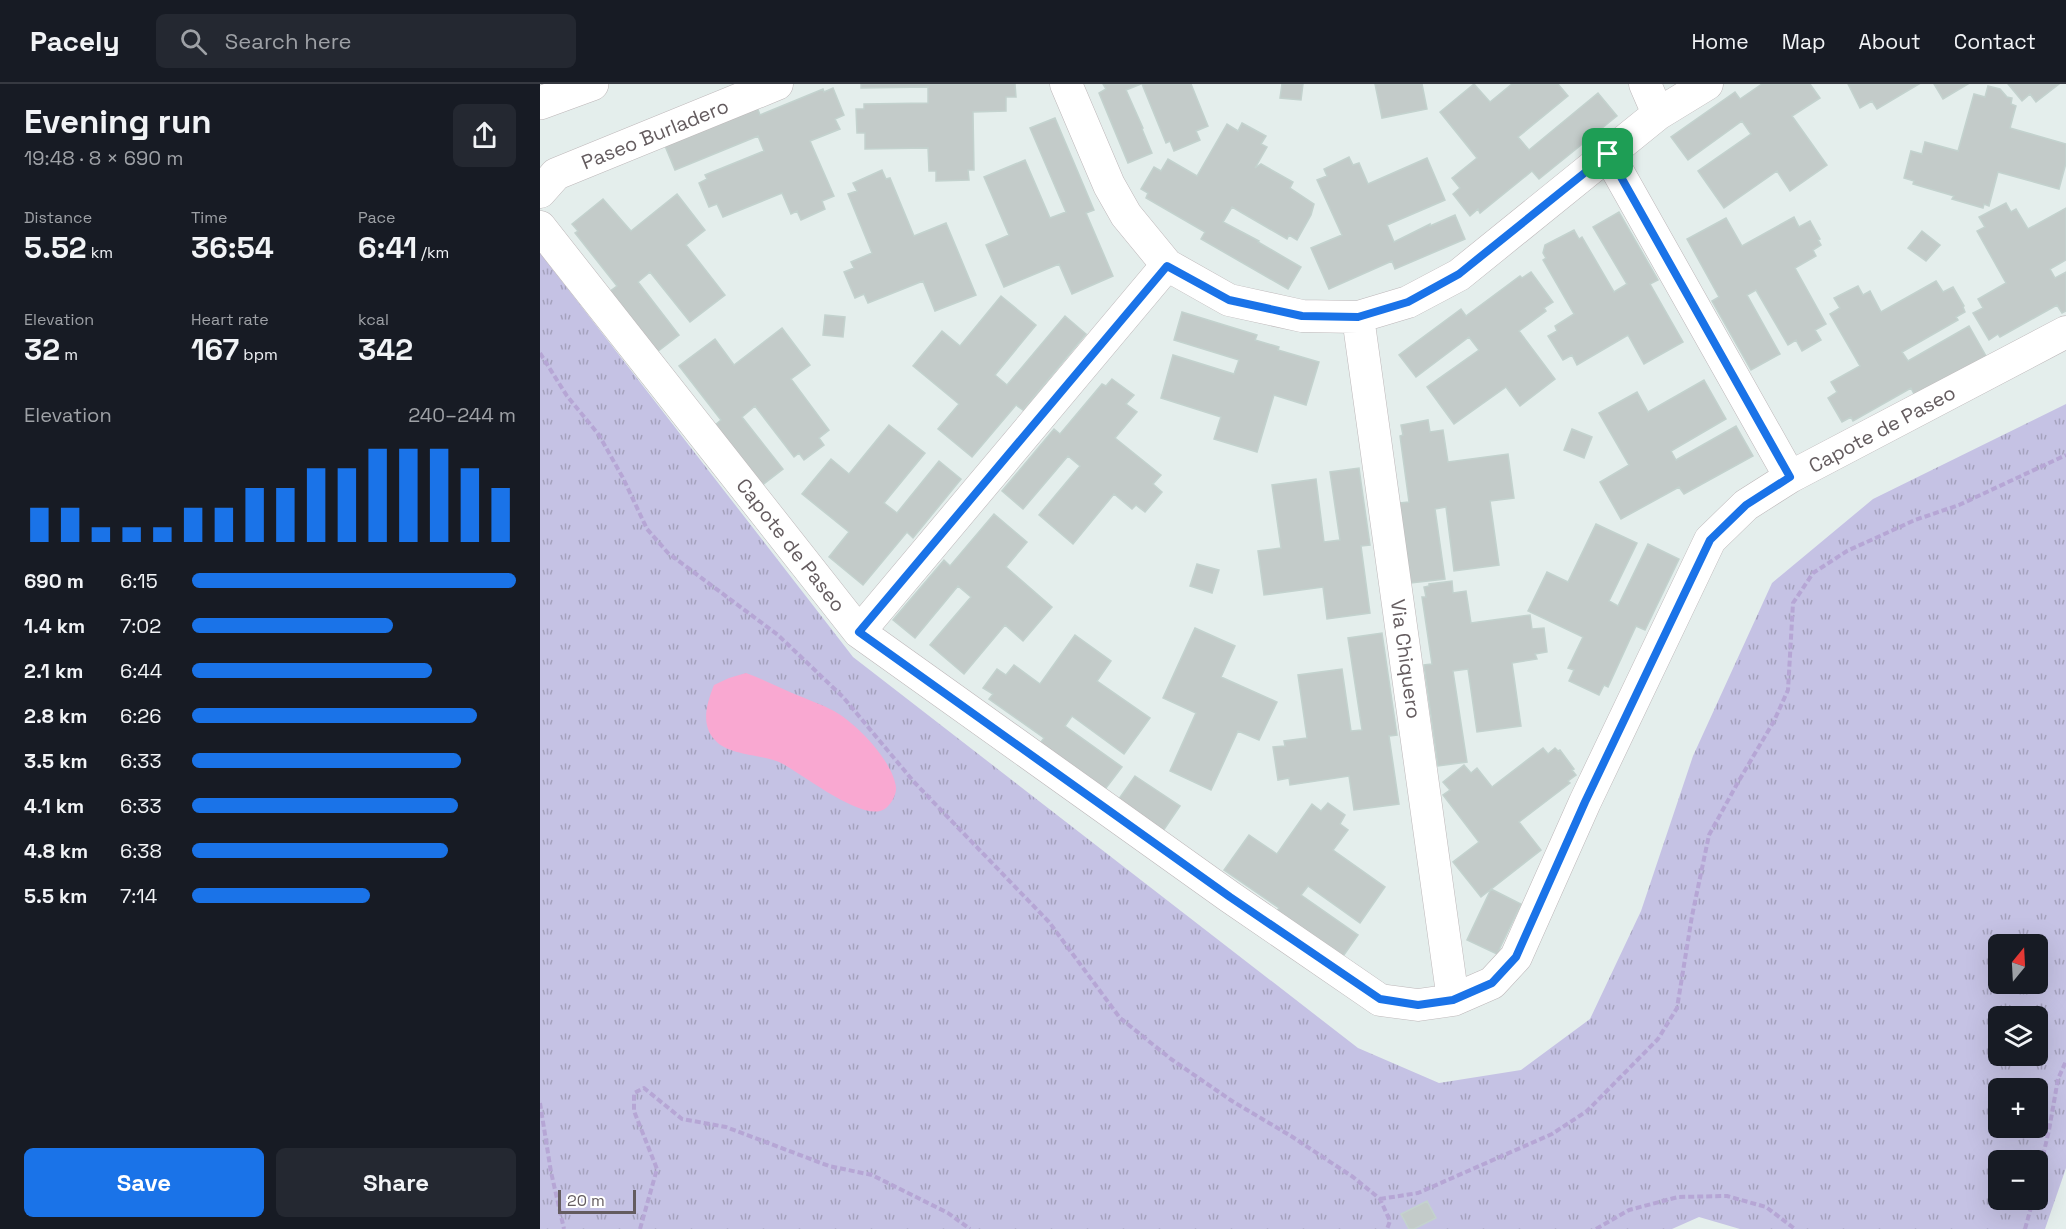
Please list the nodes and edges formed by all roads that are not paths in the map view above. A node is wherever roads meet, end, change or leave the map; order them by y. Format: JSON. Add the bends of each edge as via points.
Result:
{"nodes":[{"id":1,"x":592,"y":84,"type":"edge"},
{"id":2,"x":777,"y":84,"type":"edge"},
{"id":3,"x":1066,"y":84,"type":"edge"},
{"id":4,"x":1645,"y":84,"type":"edge"},
{"id":5,"x":1707,"y":84,"type":"edge"},
{"id":6,"x":540,"y":103,"type":"edge"},
{"id":7,"x":1658,"y":114,"type":"junction"},
{"id":8,"x":1608,"y":154,"type":"junction"},
{"id":9,"x":540,"y":192,"type":"edge"},
{"id":10,"x":540,"y":226,"type":"edge"},
{"id":11,"x":1167,"y":266,"type":"junction"},
{"id":12,"x":1358,"y":317,"type":"junction"},
{"id":13,"x":2066,"y":332,"type":"edge"},
{"id":14,"x":1790,"y":477,"type":"junction"},
{"id":15,"x":859,"y":632,"type":"junction"},
{"id":16,"x":1453,"y":1000,"type":"junction"}],
"edges":[{"from":1,"to":6,"type":"main road"},
{"from":2,"to":9,"type":"street","name":"Paseo Burladero","via":[[556,174]]},
{"from":3,"to":11,"type":"street","via":[[1114,195]]},
{"from":4,"to":7,"type":"street"},
{"from":5,"to":7,"type":"street"},
{"from":7,"to":8,"type":"street"},
{"from":8,"to":12,"type":"street","via":[[1459,274],[1408,302]]},
{"from":8,"to":14,"type":"street"},
{"from":10,"to":15,"type":"street","name":"Capote de Paseo"},
{"from":11,"to":12,"type":"street","via":[[1229,300],[1302,316]]},
{"from":11,"to":15,"type":"street"},
{"from":12,"to":16,"type":"street","name":"Via Chiquero"},
{"from":13,"to":14,"type":"street","name":"Capote de Paseo"},
{"from":14,"to":16,"type":"street","name":"Capote de Paseo","via":[[1746,505],[1710,540],[1516,957],[1492,983]]},
{"from":15,"to":16,"type":"street","name":"Capote de Paseo","via":[[1380,999],[1418,1005]]}]}
